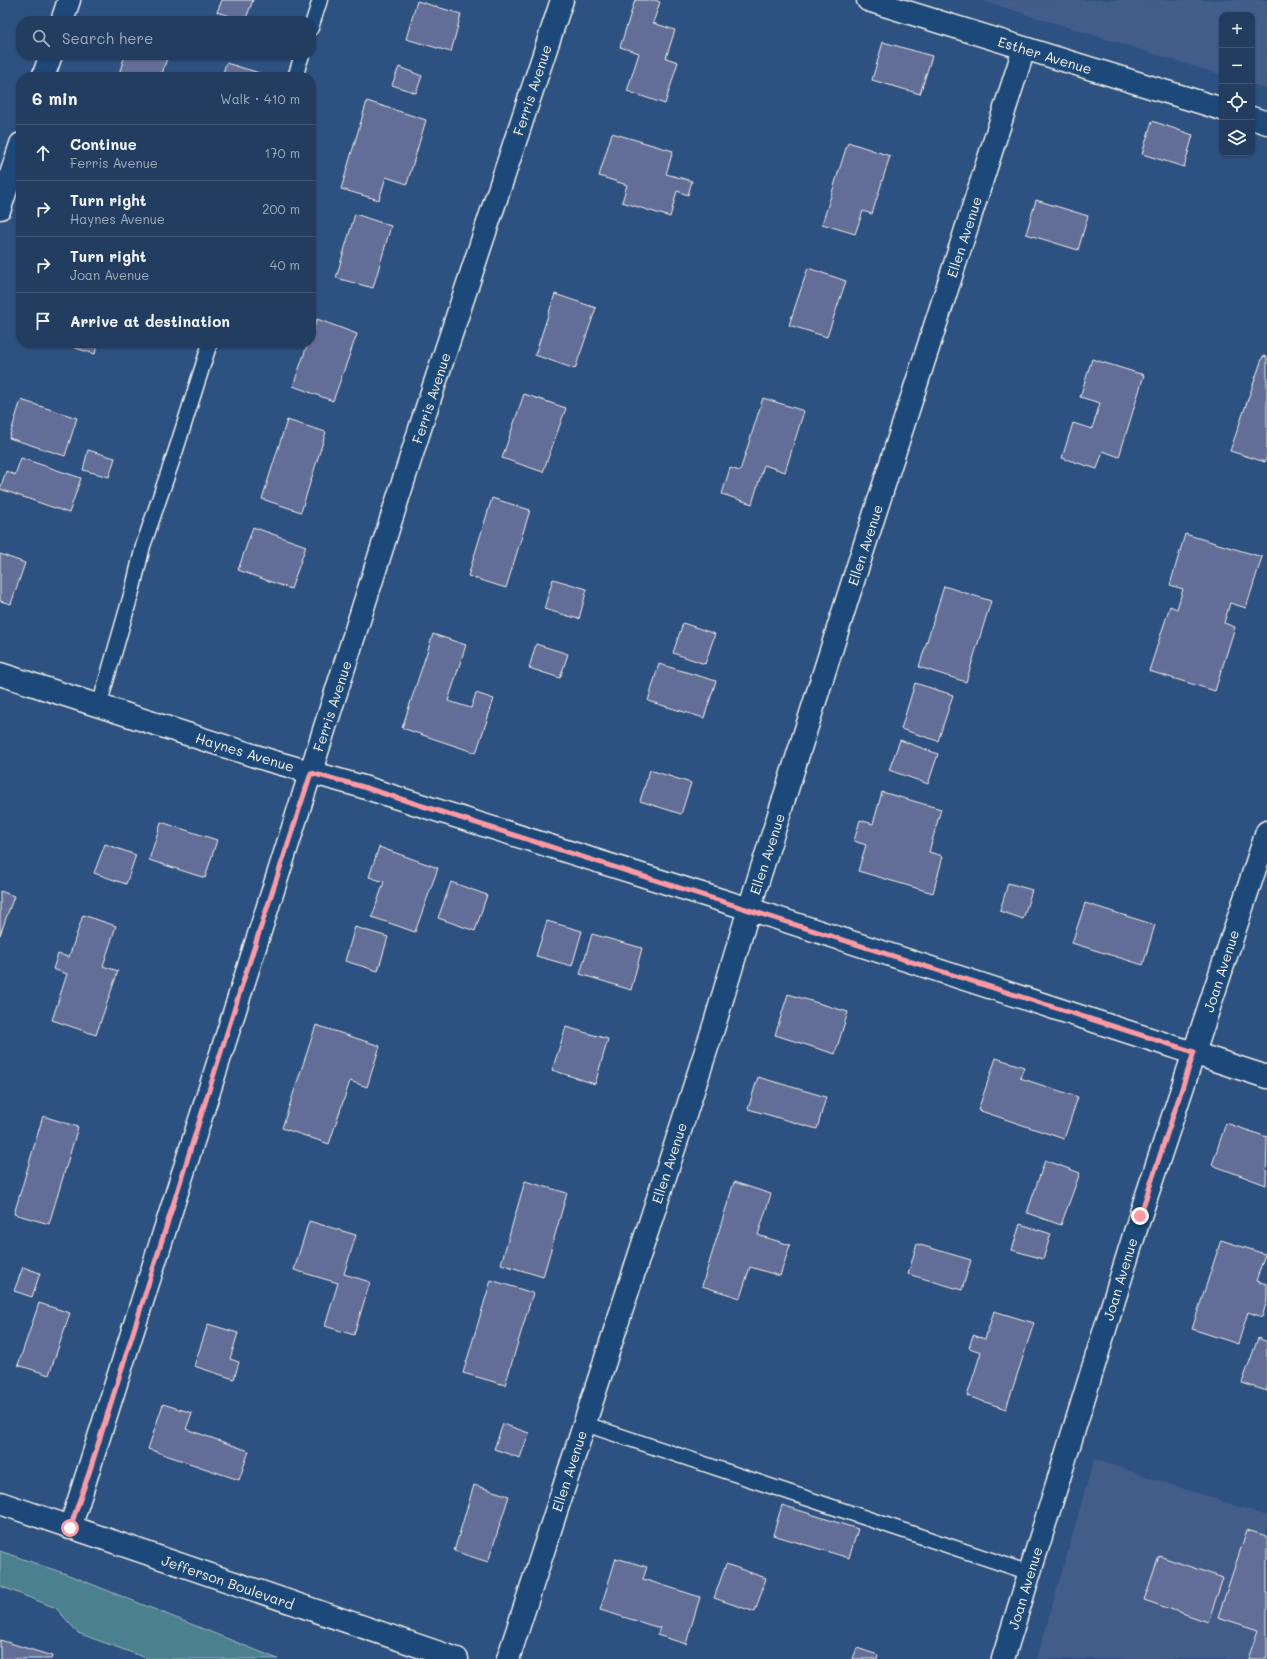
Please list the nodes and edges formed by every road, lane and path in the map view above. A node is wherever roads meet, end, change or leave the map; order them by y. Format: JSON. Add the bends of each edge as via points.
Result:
{"nodes":[{"id":1,"x":69,"y":0,"type":"edge"},
{"id":2,"x":320,"y":0,"type":"edge"},
{"id":3,"x":562,"y":0,"type":"edge"},
{"id":4,"x":868,"y":0,"type":"edge"},
{"id":5,"x":64,"y":16,"type":"edge"},
{"id":6,"x":315,"y":16,"type":"edge"},
{"id":7,"x":1024,"y":49,"type":"junction"},
{"id":8,"x":48,"y":60,"type":"edge"},
{"id":9,"x":300,"y":60,"type":"edge"},
{"id":10,"x":45,"y":72,"type":"edge"},
{"id":11,"x":297,"y":72,"type":"edge"},
{"id":12,"x":1219,"y":108,"type":"edge"},
{"id":13,"x":1255,"y":119,"type":"edge"},
{"id":14,"x":1267,"y":123,"type":"edge"},
{"id":15,"x":16,"y":159,"type":"edge"},
{"id":16,"x":0,"y":208,"type":"edge"},
{"id":17,"x":208,"y":348,"type":"edge"},
{"id":18,"x":0,"y":674,"type":"edge"},
{"id":19,"x":98,"y":706,"type":"junction"},
{"id":20,"x":311,"y":773,"type":"junction"},
{"id":21,"x":1267,"y":832,"type":"edge"},
{"id":22,"x":749,"y":910,"type":"junction"},
{"id":23,"x":1194,"y":1052,"type":"junction"},
{"id":24,"x":1267,"y":1076,"type":"edge"},
{"id":25,"x":584,"y":1424,"type":"junction"},
{"id":26,"x":0,"y":1503,"type":"edge"},
{"id":27,"x":70,"y":1528,"type":"junction"},
{"id":28,"x":1030,"y":1573,"type":"junction"},
{"id":29,"x":457,"y":1659,"type":"edge"},
{"id":30,"x":508,"y":1659,"type":"edge"},
{"id":31,"x":1003,"y":1659,"type":"edge"}],
"edges":[{"from":1,"to":5,"type":"street"},
{"from":2,"to":6,"type":"lane"},
{"from":3,"to":20,"type":"street","name":"Ferris Avenue","via":[[425,413]]},
{"from":4,"to":7,"type":"street","name":"Esther Avenue"},
{"from":7,"to":12,"type":"street","name":"Esther Avenue"},
{"from":7,"to":22,"type":"street","name":"Ellen Avenue"},
{"from":8,"to":10,"type":"street"},
{"from":9,"to":11,"type":"lane"},
{"from":13,"to":14,"type":"street"},
{"from":15,"to":16,"type":"street"},
{"from":17,"to":19,"type":"lane","via":[[143,546]]},
{"from":18,"to":19,"type":"street","name":"Haynes Avenue"},
{"from":19,"to":20,"type":"street","name":"Haynes Avenue"},
{"from":20,"to":22,"type":"street","name":"Haynes Avenue"},
{"from":20,"to":27,"type":"street","name":"Ferris Avenue"},
{"from":21,"to":23,"type":"street","name":"Joan Avenue"},
{"from":22,"to":23,"type":"street","name":"Haynes Avenue"},
{"from":22,"to":25,"type":"street","name":"Ellen Avenue","via":[[712,1034]]},
{"from":23,"to":24,"type":"street","name":"Haynes Avenue"},
{"from":23,"to":28,"type":"street","name":"Joan Avenue","via":[[1140,1216]]},
{"from":25,"to":28,"type":"lane"},
{"from":25,"to":30,"type":"street","name":"Ellen Avenue"},
{"from":26,"to":27,"type":"street","name":"Jefferson Boulevard"},
{"from":27,"to":29,"type":"street","name":"Jefferson Boulevard"},
{"from":28,"to":31,"type":"street","name":"Joan Avenue"}]}
